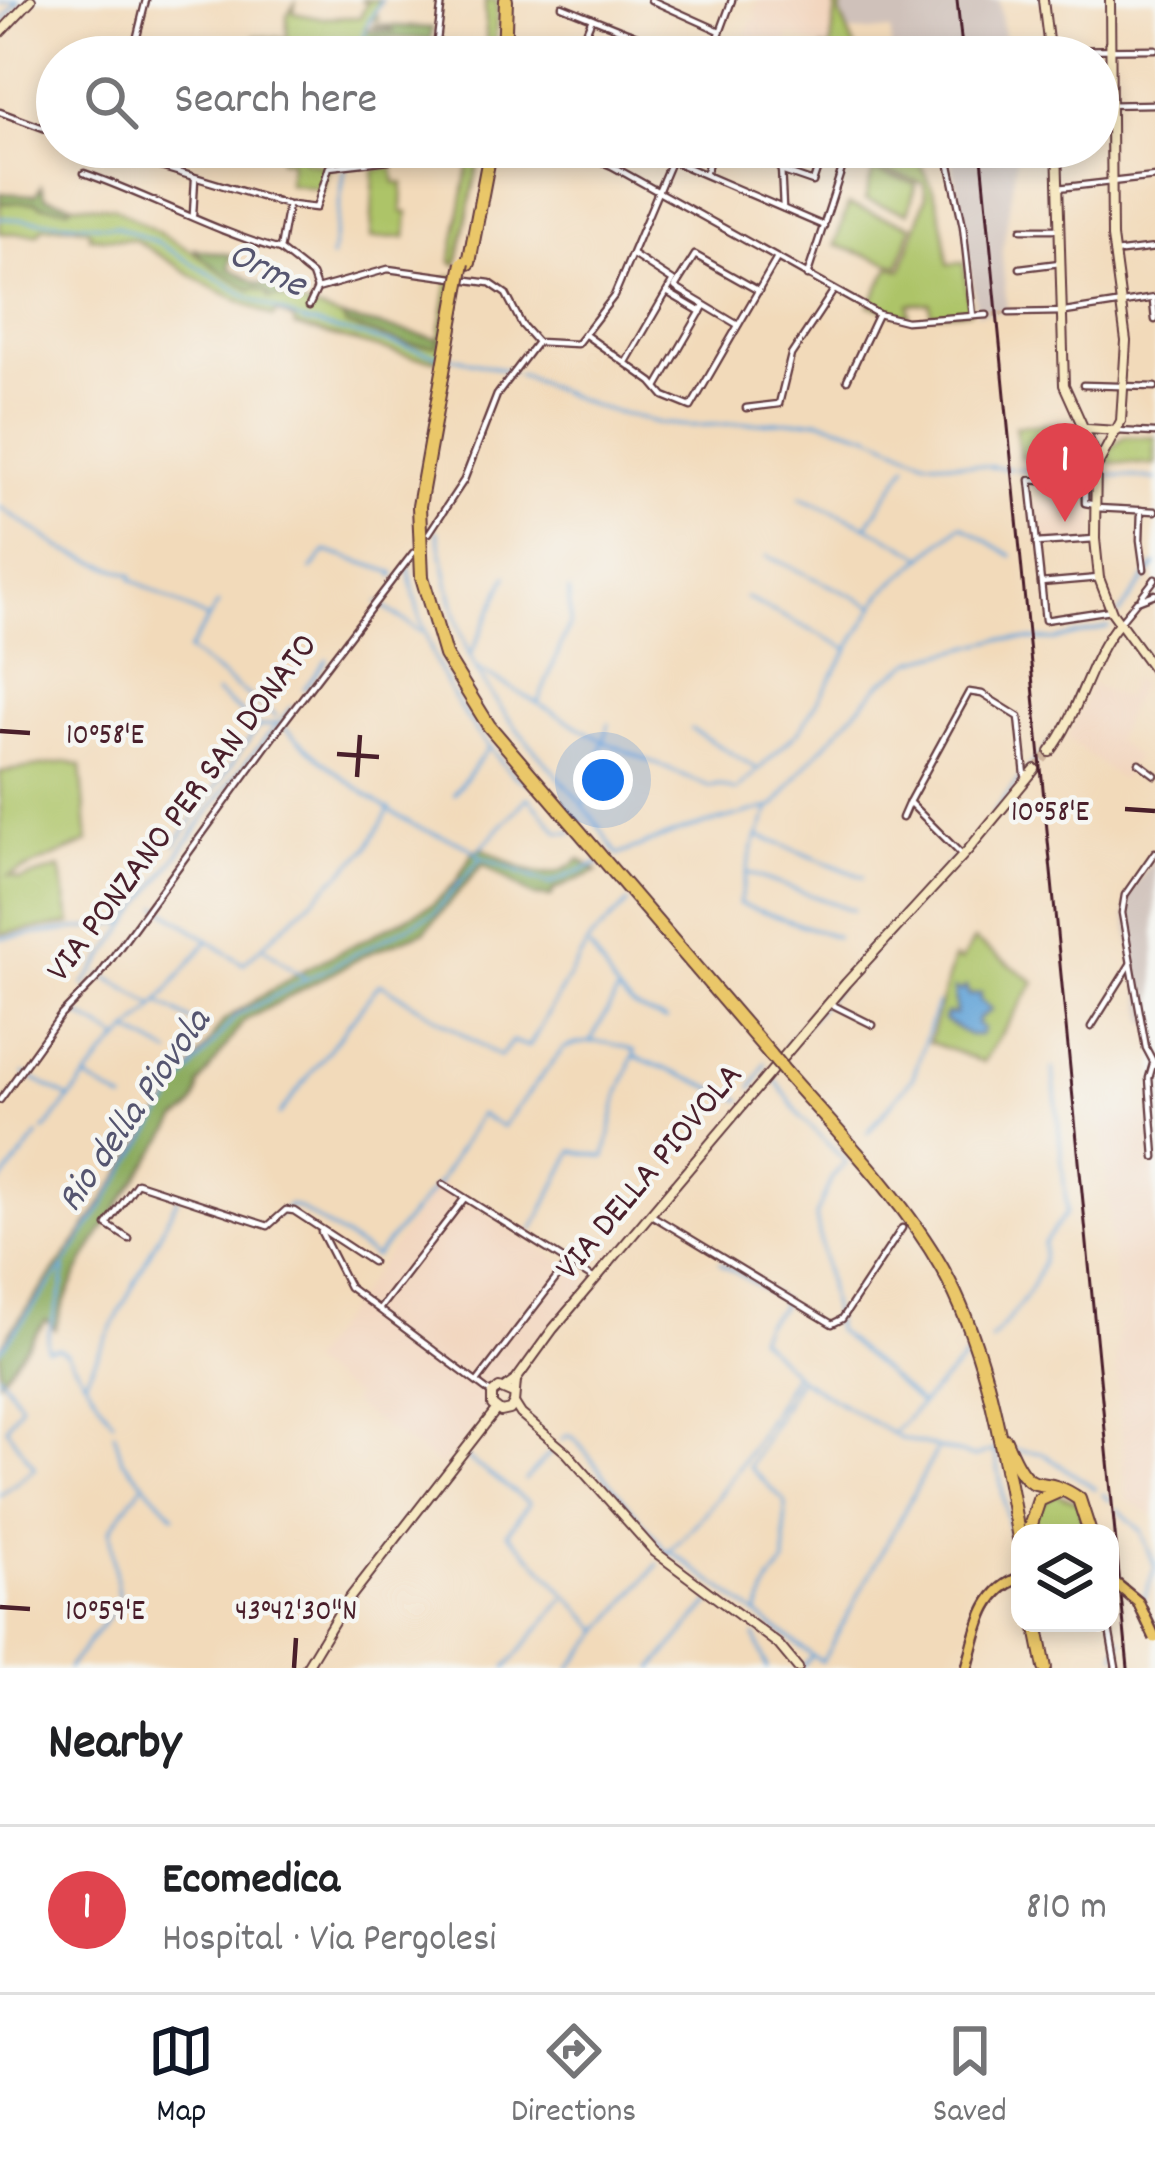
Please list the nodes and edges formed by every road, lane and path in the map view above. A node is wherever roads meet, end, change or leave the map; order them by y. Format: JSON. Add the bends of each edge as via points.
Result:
{"nodes":[{"id":1,"x":31,"y":0,"type":"edge"},
{"id":2,"x":146,"y":0,"type":"edge"},
{"id":3,"x":442,"y":0,"type":"edge"},
{"id":4,"x":503,"y":0,"type":"edge"},
{"id":5,"x":652,"y":0,"type":"edge"},
{"id":6,"x":731,"y":0,"type":"edge"},
{"id":7,"x":1044,"y":0,"type":"edge"},
{"id":8,"x":1110,"y":0,"type":"edge"},
{"id":9,"x":562,"y":5,"type":"dead end"},
{"id":10,"x":592,"y":18,"type":"junction"},
{"id":11,"x":720,"y":31,"type":"junction"},
{"id":12,"x":0,"y":33,"type":"edge"},
{"id":13,"x":629,"y":33,"type":"junction"},
{"id":14,"x":137,"y":36,"type":"edge"},
{"id":15,"x":438,"y":36,"type":"edge"},
{"id":16,"x":502,"y":36,"type":"edge"},
{"id":17,"x":585,"y":36,"type":"edge"},
{"id":18,"x":628,"y":36,"type":"edge"},
{"id":19,"x":637,"y":36,"type":"edge"},
{"id":20,"x":718,"y":36,"type":"edge"},
{"id":21,"x":1048,"y":36,"type":"edge"},
{"id":22,"x":1111,"y":36,"type":"edge"},
{"id":23,"x":1119,"y":49,"type":"edge"},
{"id":24,"x":1155,"y":50,"type":"edge"},
{"id":25,"x":1119,"y":104,"type":"edge"},
{"id":26,"x":1155,"y":104,"type":"edge"},
{"id":27,"x":0,"y":112,"type":"edge"},
{"id":28,"x":36,"y":125,"type":"edge"},
{"id":29,"x":164,"y":168,"type":"edge"},
{"id":30,"x":329,"y":168,"type":"edge"},
{"id":31,"x":484,"y":168,"type":"edge"},
{"id":32,"x":615,"y":168,"type":"edge"},
{"id":33,"x":669,"y":168,"type":"edge"},
{"id":34,"x":693,"y":168,"type":"edge"},
{"id":35,"x":707,"y":168,"type":"edge"},
{"id":36,"x":781,"y":168,"type":"edge"},
{"id":37,"x":818,"y":168,"type":"edge"},
{"id":38,"x":842,"y":168,"type":"edge"},
{"id":39,"x":951,"y":168,"type":"edge"},
{"id":40,"x":1058,"y":168,"type":"edge"},
{"id":41,"x":1112,"y":168,"type":"edge"},
{"id":42,"x":781,"y":171,"type":"junction"},
{"id":43,"x":84,"y":172,"type":"dead end"},
{"id":44,"x":705,"y":174,"type":"junction"},
{"id":45,"x":196,"y":177,"type":"junction"},
{"id":46,"x":1155,"y":177,"type":"edge"},
{"id":47,"x":1112,"y":182,"type":"junction"},
{"id":48,"x":1058,"y":188,"type":"junction"},
{"id":49,"x":659,"y":195,"type":"junction"},
{"id":50,"x":289,"y":205,"type":"junction"},
{"id":51,"x":783,"y":208,"type":"junction"},
{"id":52,"x":193,"y":215,"type":"junction"},
{"id":53,"x":824,"y":226,"type":"junction"},
{"id":54,"x":1022,"y":229,"type":"dead end"},
{"id":55,"x":1059,"y":229,"type":"junction"},
{"id":56,"x":1155,"y":248,"type":"edge"},
{"id":57,"x":280,"y":250,"type":"junction"},
{"id":58,"x":1114,"y":253,"type":"junction"},
{"id":59,"x":633,"y":255,"type":"junction"},
{"id":60,"x":776,"y":260,"type":"junction"},
{"id":61,"x":1060,"y":263,"type":"junction"},
{"id":62,"x":1020,"y":268,"type":"dead end"},
{"id":63,"x":807,"y":276,"type":"junction"},
{"id":64,"x":672,"y":286,"type":"junction"},
{"id":65,"x":317,"y":289,"type":"junction"},
{"id":66,"x":834,"y":290,"type":"junction"},
{"id":67,"x":759,"y":291,"type":"junction"},
{"id":68,"x":1154,"y":298,"type":"edge"},
{"id":69,"x":1121,"y":304,"type":"junction"},
{"id":70,"x":309,"y":306,"type":"dead end"},
{"id":71,"x":703,"y":309,"type":"junction"},
{"id":72,"x":1062,"y":312,"type":"junction"},
{"id":73,"x":1009,"y":313,"type":"tunnel mouth"},
{"id":74,"x":878,"y":314,"type":"junction"},
{"id":75,"x":987,"y":315,"type":"tunnel mouth"},
{"id":76,"x":974,"y":316,"type":"junction"},
{"id":77,"x":1155,"y":320,"type":"edge"},
{"id":78,"x":740,"y":326,"type":"junction"},
{"id":79,"x":587,"y":336,"type":"junction"},
{"id":80,"x":537,"y":342,"type":"junction"},
{"id":81,"x":626,"y":362,"type":"junction"},
{"id":82,"x":848,"y":380,"type":"dead end"},
{"id":83,"x":1082,"y":385,"type":"dead end"},
{"id":84,"x":1124,"y":385,"type":"junction"},
{"id":85,"x":1155,"y":387,"type":"edge"},
{"id":86,"x":657,"y":388,"type":"junction"},
{"id":87,"x":746,"y":408,"type":"dead end"},
{"id":88,"x":1086,"y":428,"type":"junction"},
{"id":89,"x":1117,"y":431,"type":"junction"},
{"id":90,"x":1155,"y":433,"type":"edge"},
{"id":91,"x":1097,"y":465,"type":"junction"},
{"id":92,"x":1096,"y":506,"type":"junction"},
{"id":93,"x":1141,"y":510,"type":"junction"},
{"id":94,"x":1155,"y":511,"type":"edge"},
{"id":95,"x":429,"y":533,"type":"dead end"},
{"id":96,"x":1095,"y":539,"type":"junction"},
{"id":97,"x":1036,"y":543,"type":"junction"},
{"id":98,"x":413,"y":553,"type":"dead end"},
{"id":99,"x":1144,"y":569,"type":"dead end"},
{"id":100,"x":1099,"y":578,"type":"junction"},
{"id":101,"x":1155,"y":579,"type":"edge"},
{"id":102,"x":1041,"y":584,"type":"junction"},
{"id":103,"x":1155,"y":592,"type":"edge"},
{"id":104,"x":1137,"y":601,"type":"junction"},
{"id":105,"x":1111,"y":610,"type":"junction"},
{"id":106,"x":1119,"y":623,"type":"junction"},
{"id":107,"x":1155,"y":671,"type":"edge"},
{"id":108,"x":1050,"y":752,"type":"tunnel mouth"},
{"id":109,"x":1138,"y":763,"type":"dead end"},
{"id":110,"x":1036,"y":769,"type":"tunnel mouth"},
{"id":111,"x":1155,"y":775,"type":"edge"},
{"id":112,"x":1026,"y":781,"type":"junction"},
{"id":113,"x":909,"y":802,"type":"junction"},
{"id":114,"x":902,"y":818,"type":"dead end"},
{"id":115,"x":1155,"y":852,"type":"edge"},
{"id":116,"x":963,"y":856,"type":"junction"},
{"id":117,"x":1131,"y":962,"type":"junction"},
{"id":118,"x":830,"y":1003,"type":"junction"},
{"id":119,"x":873,"y":1025,"type":"dead end"},
{"id":120,"x":1091,"y":1027,"type":"dead end"},
{"id":121,"x":1154,"y":1064,"type":"edge"},
{"id":122,"x":788,"y":1070,"type":"junction"},
{"id":123,"x":0,"y":1100,"type":"edge"},
{"id":124,"x":1155,"y":1157,"type":"edge"},
{"id":125,"x":442,"y":1184,"type":"dead end"},
{"id":126,"x":464,"y":1198,"type":"junction"},
{"id":127,"x":653,"y":1216,"type":"junction"},
{"id":128,"x":318,"y":1227,"type":"junction"},
{"id":129,"x":902,"y":1228,"type":"dead end"},
{"id":130,"x":129,"y":1239,"type":"dead end"},
{"id":131,"x":372,"y":1262,"type":"dead end"},
{"id":132,"x":568,"y":1263,"type":"junction"},
{"id":133,"x":596,"y":1280,"type":"junction"},
{"id":134,"x":380,"y":1308,"type":"junction"},
{"id":135,"x":477,"y":1382,"type":"junction"},
{"id":136,"x":492,"y":1394,"type":"joint"},
{"id":137,"x":503,"y":1404,"type":"junction"},
{"id":138,"x":1005,"y":1439,"type":"junction"},
{"id":139,"x":1060,"y":1491,"type":"junction"},
{"id":140,"x":1016,"y":1524,"type":"edge"},
{"id":141,"x":1024,"y":1524,"type":"edge"},
{"id":142,"x":1029,"y":1524,"type":"edge"},
{"id":143,"x":1086,"y":1524,"type":"edge"},
{"id":144,"x":1011,"y":1582,"type":"edge"},
{"id":145,"x":1119,"y":1584,"type":"edge"},
{"id":146,"x":1041,"y":1632,"type":"edge"},
{"id":147,"x":1110,"y":1632,"type":"edge"},
{"id":148,"x":1155,"y":1638,"type":"edge"},
{"id":149,"x":306,"y":1668,"type":"edge"},
{"id":150,"x":798,"y":1668,"type":"edge"},
{"id":151,"x":967,"y":1668,"type":"edge"},
{"id":152,"x":1048,"y":1668,"type":"edge"},
{"id":153,"x":1116,"y":1668,"type":"edge"}],
"edges":[{"from":1,"to":12,"type":"street"},
{"from":2,"to":14,"type":"street"},
{"from":3,"to":15,"type":"street"},
{"from":4,"to":16,"type":"highway"},
{"from":5,"to":11,"type":"street"},
{"from":6,"to":11,"type":"street"},
{"from":7,"to":21,"type":"street"},
{"from":8,"to":22,"type":"street"},
{"from":9,"to":10,"type":"street"},
{"from":10,"to":13,"type":"street"},
{"from":10,"to":17,"type":"street"},
{"from":11,"to":20,"type":"street"},
{"from":13,"to":18,"type":"street"},
{"from":13,"to":19,"type":"street"},
{"from":23,"to":24,"type":"street"},
{"from":25,"to":26,"type":"street"},
{"from":27,"to":28,"type":"street"},
{"from":29,"to":45,"type":"street"},
{"from":30,"to":50,"type":"street","via":[[316,208]]},
{"from":31,"to":122,"type":"highway","bridge":true,"via":[[427,487],[431,594],[478,702]]},
{"from":32,"to":49,"type":"street"},
{"from":33,"to":49,"type":"street"},
{"from":34,"to":44,"type":"street"},
{"from":35,"to":44,"type":"street"},
{"from":36,"to":42,"type":"street"},
{"from":37,"to":42,"type":"street","via":[[813,182]]},
{"from":38,"to":53,"type":"street"},
{"from":39,"to":76,"type":"street"},
{"from":40,"to":48,"type":"street"},
{"from":41,"to":47,"type":"street"},
{"from":42,"to":51,"type":"street"},
{"from":43,"to":52,"type":"street"},
{"from":44,"to":51,"type":"street"},
{"from":45,"to":50,"type":"street"},
{"from":45,"to":52,"type":"street"},
{"from":46,"to":47,"type":"street"},
{"from":47,"to":48,"type":"street"},
{"from":47,"to":58,"type":"street"},
{"from":48,"to":55,"type":"street"},
{"from":49,"to":59,"type":"street"},
{"from":49,"to":60,"type":"street"},
{"from":50,"to":57,"type":"street"},
{"from":51,"to":53,"type":"street"},
{"from":52,"to":57,"type":"street"},
{"from":53,"to":63,"type":"street"},
{"from":54,"to":55,"type":"street"},
{"from":55,"to":61,"type":"street"},
{"from":56,"to":58,"type":"street"},
{"from":57,"to":65,"type":"street","via":[[312,275]]},
{"from":58,"to":69,"type":"street"},
{"from":59,"to":64,"type":"street"},
{"from":59,"to":79,"type":"street"},
{"from":60,"to":63,"type":"street"},
{"from":60,"to":67,"type":"street"},
{"from":61,"to":62,"type":"street"},
{"from":61,"to":72,"type":"street"},
{"from":63,"to":66,"type":"street"},
{"from":64,"to":67,"type":"street","via":[[695,255]]},
{"from":64,"to":71,"type":"street"},
{"from":64,"to":81,"type":"street"},
{"from":65,"to":70,"type":"street"},
{"from":65,"to":80,"type":"street","via":[[388,269],[490,283]]},
{"from":66,"to":74,"type":"street"},
{"from":66,"to":87,"type":"street","via":[[795,346],[779,404]]},
{"from":67,"to":78,"type":"street"},
{"from":68,"to":69,"type":"street"},
{"from":68,"to":77,"type":"street"},
{"from":69,"to":72,"type":"street"},
{"from":69,"to":84,"type":"street"},
{"from":71,"to":78,"type":"street"},
{"from":71,"to":86,"type":"street"},
{"from":72,"to":73,"type":"street"},
{"from":72,"to":88,"type":"street","via":[[1064,385]]},
{"from":74,"to":76,"type":"street","via":[[906,321]]},
{"from":74,"to":82,"type":"street"},
{"from":75,"to":76,"type":"street"},
{"from":78,"to":86,"type":"street","via":[[694,404]]},
{"from":79,"to":80,"type":"street","via":[[571,345]]},
{"from":79,"to":81,"type":"street"},
{"from":80,"to":95,"type":"street","via":[[497,395],[478,452]]},
{"from":81,"to":86,"type":"street"},
{"from":83,"to":84,"type":"street"},
{"from":84,"to":85,"type":"street"},
{"from":84,"to":89,"type":"street"},
{"from":88,"to":89,"type":"street"},
{"from":88,"to":91,"type":"street"},
{"from":89,"to":90,"type":"street"},
{"from":89,"to":91,"type":"street"},
{"from":91,"to":92,"type":"street"},
{"from":92,"to":93,"type":"street"},
{"from":92,"to":96,"type":"street"},
{"from":92,"to":97,"type":"street","via":[[1085,503],[1085,485],[1030,480]]},
{"from":93,"to":94,"type":"street"},
{"from":93,"to":99,"type":"street"},
{"from":96,"to":97,"type":"street"},
{"from":96,"to":100,"type":"street"},
{"from":97,"to":102,"type":"street"},
{"from":98,"to":123,"type":"street","name":"VIA PONZANO PER SAN DONATO"},
{"from":100,"to":102,"type":"street"},
{"from":100,"to":105,"type":"street"},
{"from":101,"to":103,"type":"street"},
{"from":101,"to":104,"type":"street"},
{"from":102,"to":105,"type":"street","via":[[1045,620]]},
{"from":103,"to":104,"type":"street"},
{"from":104,"to":106,"type":"street"},
{"from":105,"to":106,"type":"street"},
{"from":106,"to":107,"type":"street"},
{"from":106,"to":108,"type":"street"},
{"from":109,"to":111,"type":"street"},
{"from":110,"to":112,"type":"street","name":"VIA DELLA PIOVOLA"},
{"from":112,"to":113,"type":"street","via":[[1019,717],[969,692]]},
{"from":112,"to":116,"type":"street","name":"VIA DELLA PIOVOLA"},
{"from":113,"to":114,"type":"street"},
{"from":113,"to":116,"type":"street"},
{"from":115,"to":117,"type":"street","via":[[1124,898]]},
{"from":116,"to":118,"type":"street","name":"VIA DELLA PIOVOLA"},
{"from":117,"to":120,"type":"street"},
{"from":117,"to":121,"type":"street"},
{"from":118,"to":119,"type":"street"},
{"from":118,"to":127,"type":"street","name":"VIA DELLA PIOVOLA"},
{"from":121,"to":124,"type":"street","via":[[1148,1078]]},
{"from":122,"to":138,"type":"highway","via":[[944,1260],[988,1362]]},
{"from":122,"to":140,"type":"highway","via":[[903,1211],[954,1292],[982,1364]]},
{"from":125,"to":126,"type":"street"},
{"from":126,"to":132,"type":"street"},
{"from":126,"to":134,"type":"street"},
{"from":127,"to":129,"type":"street","via":[[832,1324]]},
{"from":127,"to":133,"type":"street","name":"VIA DELLA PIOVOLA"},
{"from":128,"to":130,"type":"street","via":[[286,1210],[268,1226],[137,1183],[107,1225]]},
{"from":128,"to":131,"type":"street"},
{"from":128,"to":134,"type":"street","via":[[347,1286]]},
{"from":132,"to":133,"type":"street"},
{"from":132,"to":135,"type":"street"},
{"from":133,"to":137,"type":"street","name":"VIA DELLA PIOVOLA"},
{"from":134,"to":135,"type":"street"},
{"from":135,"to":136,"type":"street"},
{"from":136,"to":137,"type":"street"},
{"from":137,"to":149,"type":"street","via":[[342,1608]]},
{"from":137,"to":150,"type":"street","via":[[567,1453],[655,1552],[778,1644]]},
{"from":138,"to":139,"type":"highway","via":[[1022,1477]]},
{"from":138,"to":141,"type":"highway"},
{"from":139,"to":142,"type":"highway","via":[[1037,1504]]},
{"from":139,"to":143,"type":"highway","via":[[1081,1502]]},
{"from":144,"to":151,"type":"main road","via":[[990,1598]]},
{"from":145,"to":148,"type":"main road","bridge":true},
{"from":146,"to":152,"type":"highway"},
{"from":147,"to":153,"type":"street"}]}
